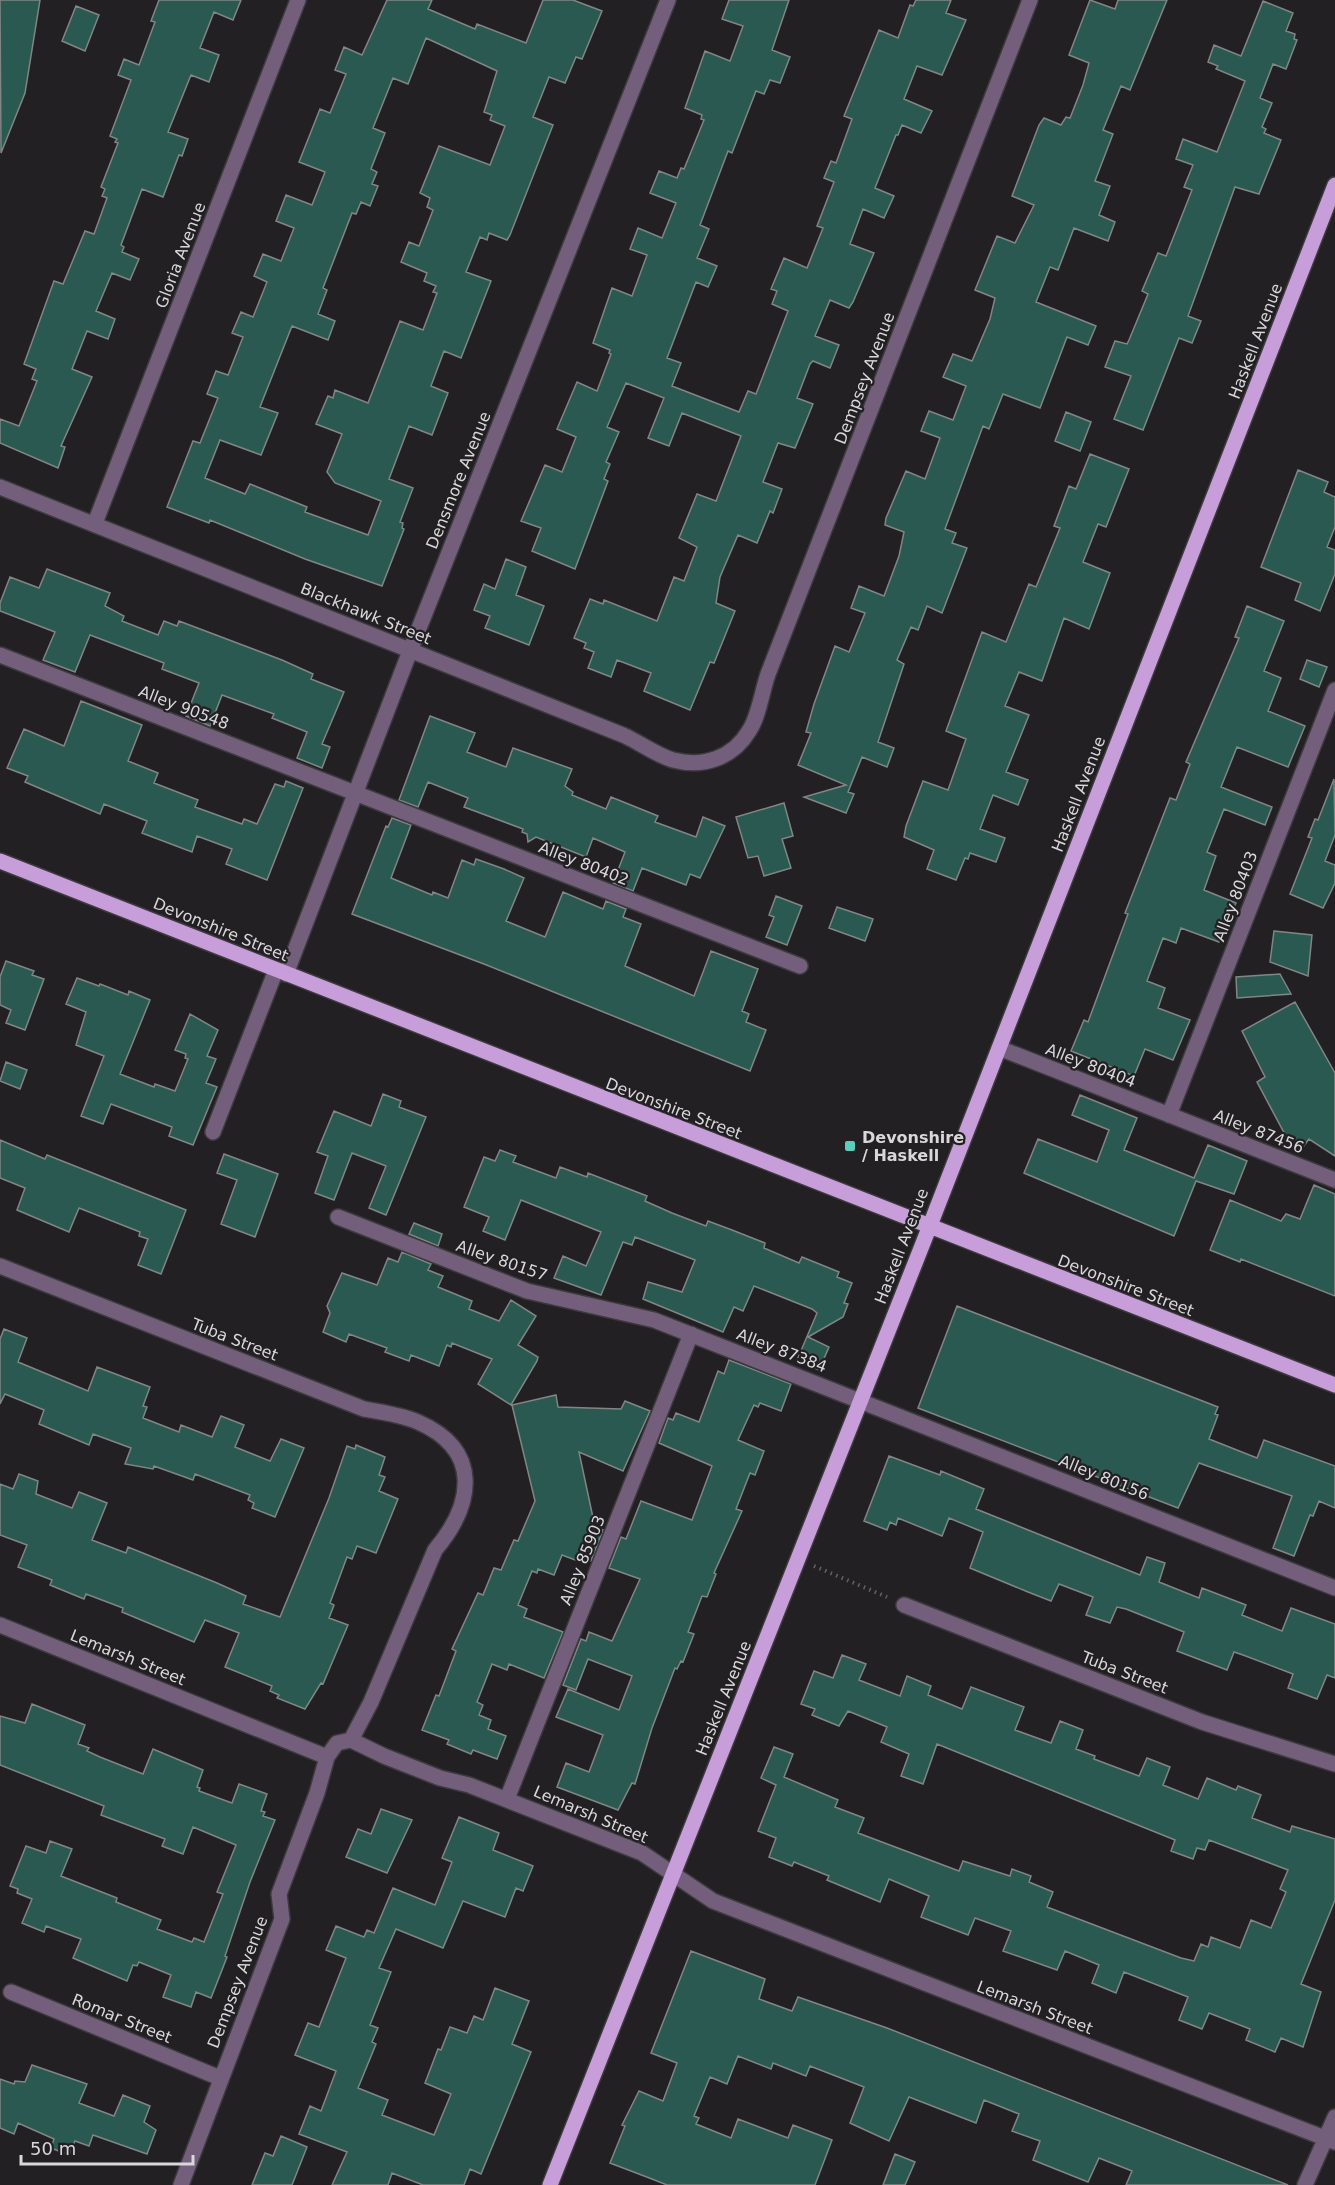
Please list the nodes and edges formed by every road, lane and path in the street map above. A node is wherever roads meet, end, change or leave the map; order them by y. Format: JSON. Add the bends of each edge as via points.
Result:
{"nodes":[{"id":1,"x":298,"y":0,"type":"edge"},
{"id":2,"x":668,"y":0,"type":"edge"},
{"id":3,"x":1030,"y":0,"type":"edge"},
{"id":4,"x":1335,"y":185,"type":"edge"},
{"id":5,"x":0,"y":487,"type":"edge"},
{"id":6,"x":94,"y":523,"type":"junction"},
{"id":7,"x":410,"y":651,"type":"junction"},
{"id":8,"x":0,"y":655,"type":"edge"},
{"id":9,"x":1335,"y":690,"type":"edge"},
{"id":10,"x":720,"y":759,"type":"joint"},
{"id":11,"x":355,"y":793,"type":"junction"},
{"id":12,"x":0,"y":861,"type":"edge"},
{"id":13,"x":800,"y":966,"type":"dead end"},
{"id":14,"x":281,"y":972,"type":"junction"},
{"id":15,"x":999,"y":1048,"type":"junction"},
{"id":16,"x":1169,"y":1115,"type":"junction"},
{"id":17,"x":213,"y":1132,"type":"dead end"},
{"id":18,"x":1335,"y":1180,"type":"edge"},
{"id":19,"x":338,"y":1217,"type":"dead end"},
{"id":20,"x":929,"y":1228,"type":"junction"},
{"id":21,"x":0,"y":1266,"type":"edge"},
{"id":22,"x":691,"y":1334,"type":"junction"},
{"id":23,"x":1335,"y":1385,"type":"edge"},
{"id":24,"x":860,"y":1400,"type":"junction"},
{"id":25,"x":798,"y":1560,"type":"junction"},
{"id":26,"x":1335,"y":1588,"type":"edge"},
{"id":27,"x":904,"y":1605,"type":"joint"},
{"id":28,"x":0,"y":1624,"type":"edge"},
{"id":29,"x":351,"y":1740,"type":"junction"},
{"id":30,"x":327,"y":1756,"type":"junction"},
{"id":31,"x":1335,"y":1764,"type":"edge"},
{"id":32,"x":507,"y":1799,"type":"junction"},
{"id":33,"x":673,"y":1875,"type":"junction"},
{"id":34,"x":11,"y":1992,"type":"dead end"},
{"id":35,"x":220,"y":2078,"type":"junction"},
{"id":36,"x":1335,"y":2117,"type":"edge"},
{"id":37,"x":1331,"y":2141,"type":"edge"},
{"id":38,"x":181,"y":2185,"type":"edge"},
{"id":39,"x":550,"y":2185,"type":"edge"},
{"id":40,"x":1305,"y":2185,"type":"edge"}],
"edges":[{"from":1,"to":6,"type":"street","name":"Gloria Avenue"},
{"from":2,"to":7,"type":"street","name":"Densmore Avenue"},
{"from":3,"to":10,"type":"street","name":"Dempsey Avenue","via":[[771,665],[751,729],[738,747]]},
{"from":4,"to":15,"type":"main road","name":"Haskell Avenue"},
{"from":5,"to":6,"type":"street","name":"Blackhawk Street"},
{"from":6,"to":7,"type":"street","name":"Blackhawk Street"},
{"from":7,"to":10,"type":"street","name":"Blackhawk Street","via":[[623,735],[671,759],[696,764]]},
{"from":7,"to":11,"type":"street","name":"Densmore Avenue"},
{"from":8,"to":11,"type":"street","name":"Alley 90548"},
{"from":9,"to":16,"type":"street","name":"Alley 80403"},
{"from":11,"to":13,"type":"street","name":"Alley 80402"},
{"from":11,"to":14,"type":"street","name":"Densmore Avenue"},
{"from":12,"to":14,"type":"main road","name":"Devonshire Street"},
{"from":14,"to":17,"type":"street","name":"Densmore Avenue"},
{"from":14,"to":20,"type":"main road","name":"Devonshire Street"},
{"from":15,"to":16,"type":"street","name":"Alley 80404"},
{"from":15,"to":20,"type":"main road","name":"Haskell Avenue"},
{"from":16,"to":18,"type":"street","name":"Alley 87456"},
{"from":19,"to":22,"type":"street","name":"Alley 80157","via":[[527,1291],[654,1320]]},
{"from":20,"to":23,"type":"main road","name":"Devonshire Street"},
{"from":20,"to":24,"type":"main road","name":"Haskell Avenue"},
{"from":21,"to":29,"type":"street","name":"Tuba Street","via":[[364,1409],[418,1422],[453,1447],[467,1479],[464,1499],[453,1526],[435,1550]]},
{"from":22,"to":24,"type":"street","name":"Alley 87384"},
{"from":22,"to":32,"type":"street","name":"Alley 85903"},
{"from":24,"to":25,"type":"main road","name":"Haskell Avenue"},
{"from":24,"to":26,"type":"street","name":"Alley 80156"},
{"from":25,"to":27,"type":"path"},
{"from":25,"to":33,"type":"main road","name":"Haskell Avenue"},
{"from":27,"to":31,"type":"street","name":"Tuba Street","via":[[1202,1722]]},
{"from":28,"to":30,"type":"street","name":"Lemarsh Street"},
{"from":29,"to":30,"type":"street","via":[[337,1743]]},
{"from":29,"to":32,"type":"street","name":"Lemarsh Street","via":[[440,1778]]},
{"from":30,"to":35,"type":"street","name":"Dempsey Avenue","via":[[279,1894],[282,1918]]},
{"from":32,"to":33,"type":"street","name":"Lemarsh Street","via":[[642,1853]]},
{"from":33,"to":37,"type":"street","name":"Lemarsh Street","via":[[713,1901]]},
{"from":33,"to":39,"type":"main road","name":"Haskell Avenue"},
{"from":34,"to":35,"type":"street","name":"Romar Street"},
{"from":35,"to":38,"type":"street","name":"Dempsey Avenue"},
{"from":36,"to":37,"type":"street"},
{"from":37,"to":40,"type":"street"}]}
